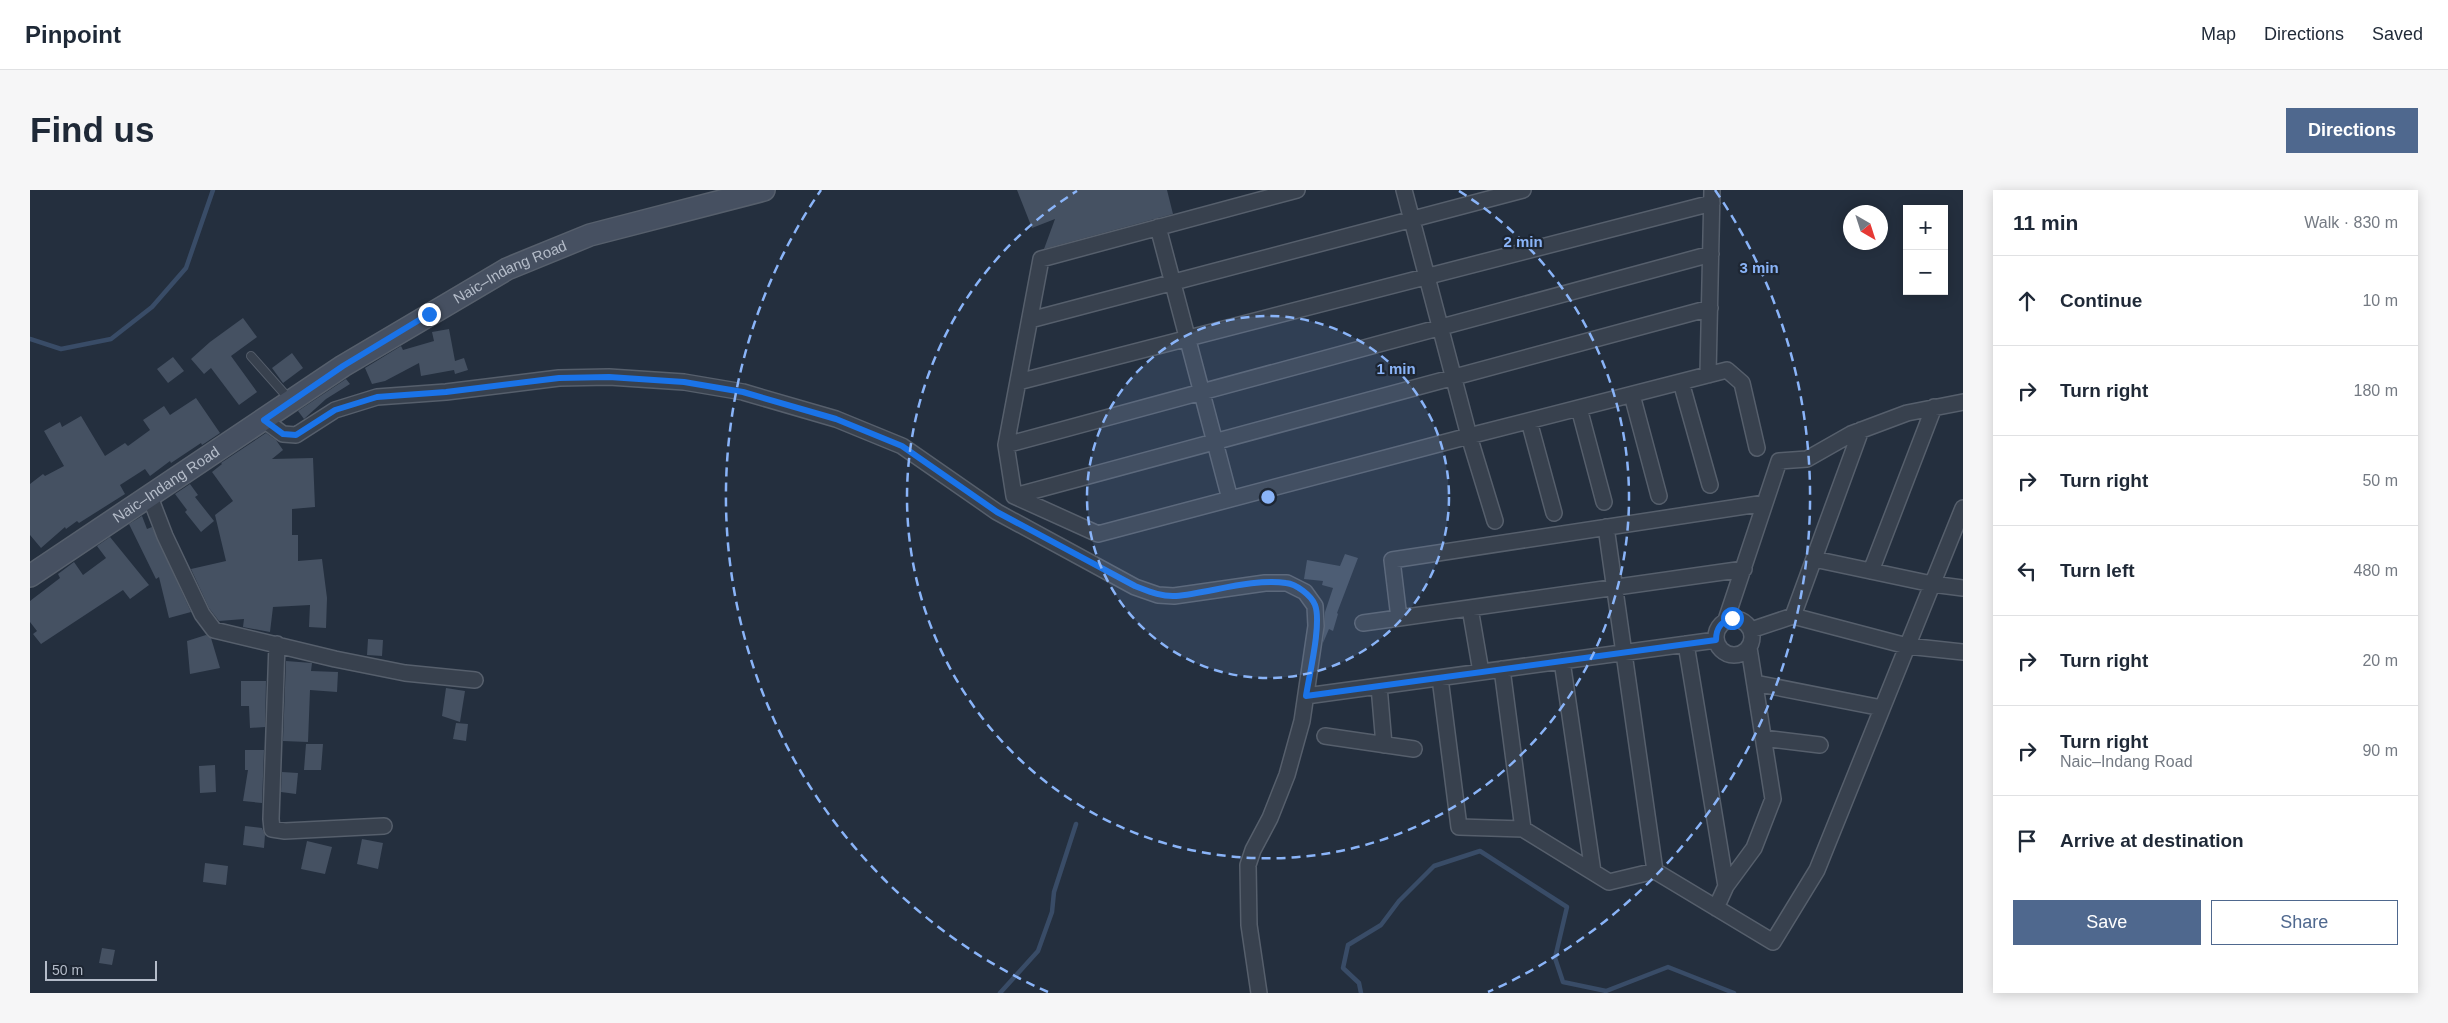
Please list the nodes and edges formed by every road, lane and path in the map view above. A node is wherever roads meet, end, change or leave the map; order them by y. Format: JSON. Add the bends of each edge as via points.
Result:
{"nodes":[{"id":1,"x":763,"y":190,"type":"edge"},
{"id":2,"x":1297,"y":190,"type":"edge"},
{"id":3,"x":1404,"y":190,"type":"edge"},
{"id":4,"x":1524,"y":190,"type":"edge"},
{"id":5,"x":1712,"y":196,"type":"edge"},
{"id":6,"x":1412,"y":219,"type":"junction"},
{"id":7,"x":1158,"y":227,"type":"junction"},
{"id":8,"x":1711,"y":254,"type":"junction"},
{"id":9,"x":1427,"y":276,"type":"junction"},
{"id":10,"x":1173,"y":282,"type":"junction"},
{"id":11,"x":1710,"y":308,"type":"junction"},
{"id":12,"x":1030,"y":320,"type":"junction"},
{"id":13,"x":1441,"y":327,"type":"junction"},
{"id":14,"x":1187,"y":338,"type":"junction"},
{"id":15,"x":251,"y":356,"type":"dead end"},
{"id":16,"x":1708,"y":375,"type":"junction"},
{"id":17,"x":1454,"y":377,"type":"junction"},
{"id":18,"x":1018,"y":382,"type":"junction"},
{"id":19,"x":1681,"y":382,"type":"junction"},
{"id":20,"x":1202,"y":392,"type":"junction"},
{"id":21,"x":1632,"y":395,"type":"junction"},
{"id":22,"x":292,"y":402,"type":"junction"},
{"id":23,"x":1963,"y":402,"type":"edge"},
{"id":24,"x":1579,"y":408,"type":"junction"},
{"id":25,"x":1934,"y":408,"type":"junction"},
{"id":26,"x":264,"y":420,"type":"junction"},
{"id":27,"x":1529,"y":421,"type":"junction"},
{"id":28,"x":1861,"y":430,"type":"junction"},
{"id":29,"x":1469,"y":436,"type":"junction"},
{"id":30,"x":1215,"y":442,"type":"junction"},
{"id":31,"x":1006,"y":445,"type":"junction"},
{"id":32,"x":1757,"y":448,"type":"dead end"},
{"id":33,"x":1710,"y":485,"type":"dead end"},
{"id":34,"x":1014,"y":496,"type":"junction"},
{"id":35,"x":1659,"y":496,"type":"dead end"},
{"id":36,"x":150,"y":497,"type":"junction"},
{"id":37,"x":1230,"y":499,"type":"junction"},
{"id":38,"x":1604,"y":502,"type":"dead end"},
{"id":39,"x":1765,"y":503,"type":"junction"},
{"id":40,"x":1963,"y":508,"type":"edge"},
{"id":41,"x":1554,"y":513,"type":"dead end"},
{"id":42,"x":1495,"y":521,"type":"dead end"},
{"id":43,"x":1606,"y":527,"type":"junction"},
{"id":44,"x":1814,"y":559,"type":"junction"},
{"id":45,"x":1744,"y":568,"type":"junction"},
{"id":46,"x":1871,"y":571,"type":"junction"},
{"id":47,"x":30,"y":576,"type":"edge"},
{"id":48,"x":1932,"y":584,"type":"junction"},
{"id":49,"x":1615,"y":587,"type":"junction"},
{"id":50,"x":1963,"y":588,"type":"edge"},
{"id":51,"x":1470,"y":608,"type":"junction"},
{"id":52,"x":1793,"y":616,"type":"junction"},
{"id":53,"x":1399,"y":618,"type":"junction"},
{"id":54,"x":1726,"y":620,"type":"junction"},
{"id":55,"x":1363,"y":623,"type":"dead end"},
{"id":56,"x":1752,"y":630,"type":"junction"},
{"id":57,"x":1716,"y":640,"type":"junction"},
{"id":58,"x":277,"y":644,"type":"junction"},
{"id":59,"x":1686,"y":644,"type":"junction"},
{"id":60,"x":1907,"y":646,"type":"junction"},
{"id":61,"x":1749,"y":648,"type":"junction"},
{"id":62,"x":1963,"y":652,"type":"edge"},
{"id":63,"x":1624,"y":653,"type":"junction"},
{"id":64,"x":1562,"y":661,"type":"junction"},
{"id":65,"x":1502,"y":669,"type":"junction"},
{"id":66,"x":1480,"y":672,"type":"junction"},
{"id":67,"x":1440,"y":678,"type":"junction"},
{"id":68,"x":475,"y":680,"type":"dead end"},
{"id":69,"x":1755,"y":683,"type":"junction"},
{"id":70,"x":1379,"y":686,"type":"junction"},
{"id":71,"x":1306,"y":696,"type":"junction"},
{"id":72,"x":1882,"y":708,"type":"junction"},
{"id":73,"x":1324,"y":736,"type":"dead end"},
{"id":74,"x":1763,"y":738,"type":"junction"},
{"id":75,"x":1384,"y":745,"type":"junction"},
{"id":76,"x":1820,"y":745,"type":"dead end"},
{"id":77,"x":1414,"y":749,"type":"dead end"},
{"id":78,"x":384,"y":826,"type":"dead end"},
{"id":79,"x":1524,"y":829,"type":"junction"},
{"id":80,"x":1655,"y":871,"type":"junction"},
{"id":81,"x":1593,"y":872,"type":"junction"},
{"id":82,"x":1726,"y":886,"type":"junction"},
{"id":83,"x":1716,"y":908,"type":"junction"},
{"id":84,"x":1259,"y":993,"type":"edge"}],
"edges":[{"from":1,"to":22,"type":"main road","name":"Naic–Indang Road","via":[[590,235],[507,269],[343,366]]},
{"from":2,"to":7,"type":"street"},
{"from":3,"to":6,"type":"street"},
{"from":4,"to":6,"type":"street"},
{"from":5,"to":8,"type":"street"},
{"from":5,"to":9,"type":"street"},
{"from":6,"to":9,"type":"street"},
{"from":6,"to":10,"type":"street"},
{"from":7,"to":10,"type":"street"},
{"from":7,"to":12,"type":"street","via":[[1041,258]]},
{"from":8,"to":11,"type":"street"},
{"from":8,"to":13,"type":"street"},
{"from":9,"to":13,"type":"street"},
{"from":9,"to":14,"type":"street"},
{"from":10,"to":12,"type":"street"},
{"from":10,"to":14,"type":"street"},
{"from":11,"to":16,"type":"street"},
{"from":11,"to":17,"type":"street"},
{"from":12,"to":18,"type":"street"},
{"from":13,"to":17,"type":"street"},
{"from":13,"to":20,"type":"street"},
{"from":14,"to":18,"type":"street"},
{"from":14,"to":20,"type":"street"},
{"from":15,"to":22,"type":"lane"},
{"from":16,"to":19,"type":"street"},
{"from":16,"to":32,"type":"street","via":[[1727,370],[1742,383]]},
{"from":17,"to":29,"type":"street"},
{"from":17,"to":30,"type":"street"},
{"from":18,"to":31,"type":"street"},
{"from":19,"to":21,"type":"street"},
{"from":19,"to":33,"type":"street"},
{"from":20,"to":30,"type":"street"},
{"from":20,"to":31,"type":"street"},
{"from":21,"to":24,"type":"street"},
{"from":21,"to":35,"type":"street"},
{"from":22,"to":26,"type":"main road","name":"Naic–Indang Road"},
{"from":23,"to":25,"type":"street"},
{"from":24,"to":27,"type":"street"},
{"from":24,"to":38,"type":"street"},
{"from":25,"to":28,"type":"street","via":[[1907,413]]},
{"from":25,"to":46,"type":"street"},
{"from":26,"to":36,"type":"main road","name":"Naic–Indang Road"},
{"from":26,"to":71,"type":"street","via":[[283,434],[296,435],[335,410],[377,397],[559,378],[609,377],[684,382],[743,392],[836,419],[902,446],[997,512],[1150,592],[1174,596],[1265,583],[1287,583],[1305,592],[1315,606],[1316,626]]},
{"from":27,"to":29,"type":"street"},
{"from":27,"to":41,"type":"street"},
{"from":28,"to":39,"type":"street","via":[[1807,459],[1779,461]]},
{"from":28,"to":44,"type":"street"},
{"from":29,"to":37,"type":"street"},
{"from":29,"to":42,"type":"street"},
{"from":30,"to":34,"type":"street"},
{"from":30,"to":37,"type":"street"},
{"from":31,"to":34,"type":"street"},
{"from":34,"to":37,"type":"street","via":[[1098,534]]},
{"from":36,"to":47,"type":"main road","name":"Naic–Indang Road"},
{"from":36,"to":58,"type":"street","via":[[165,536],[210,626],[218,632]]},
{"from":39,"to":43,"type":"street"},
{"from":39,"to":45,"type":"street"},
{"from":40,"to":48,"type":"street"},
{"from":43,"to":49,"type":"street"},
{"from":43,"to":53,"type":"street","via":[[1392,560]]},
{"from":44,"to":46,"type":"street"},
{"from":44,"to":52,"type":"street"},
{"from":45,"to":49,"type":"street"},
{"from":45,"to":54,"type":"street"},
{"from":46,"to":48,"type":"street"},
{"from":48,"to":50,"type":"street"},
{"from":48,"to":60,"type":"street"},
{"from":49,"to":51,"type":"street"},
{"from":49,"to":63,"type":"street"},
{"from":51,"to":53,"type":"street"},
{"from":51,"to":66,"type":"street"},
{"from":52,"to":56,"type":"street"},
{"from":52,"to":60,"type":"street"},
{"from":53,"to":55,"type":"street"},
{"from":54,"to":56,"type":"street","via":[[1744,621]]},
{"from":54,"to":57,"type":"street","via":[[1718,628]]},
{"from":56,"to":61,"type":"street"},
{"from":57,"to":59,"type":"street"},
{"from":57,"to":61,"type":"street","via":[[1722,650],[1732,655]]},
{"from":58,"to":68,"type":"street","via":[[405,673]]},
{"from":58,"to":78,"type":"street","via":[[272,829]]},
{"from":59,"to":63,"type":"street"},
{"from":59,"to":82,"type":"street"},
{"from":60,"to":62,"type":"street"},
{"from":60,"to":72,"type":"street"},
{"from":61,"to":69,"type":"street"},
{"from":63,"to":64,"type":"street"},
{"from":63,"to":80,"type":"street"},
{"from":64,"to":65,"type":"street"},
{"from":64,"to":81,"type":"street"},
{"from":65,"to":66,"type":"street"},
{"from":65,"to":79,"type":"street"},
{"from":66,"to":67,"type":"street"},
{"from":67,"to":70,"type":"street"},
{"from":67,"to":79,"type":"street","via":[[1459,827]]},
{"from":69,"to":72,"type":"street"},
{"from":69,"to":74,"type":"street"},
{"from":70,"to":71,"type":"street"},
{"from":70,"to":75,"type":"street"},
{"from":71,"to":84,"type":"street","via":[[1287,775],[1248,865],[1248,925]]},
{"from":72,"to":83,"type":"street","via":[[1817,870],[1773,942]]},
{"from":73,"to":75,"type":"street"},
{"from":74,"to":76,"type":"street"},
{"from":74,"to":82,"type":"street","via":[[1773,799],[1754,848]]},
{"from":75,"to":77,"type":"street"},
{"from":79,"to":81,"type":"street"},
{"from":80,"to":81,"type":"street","via":[[1609,882]]},
{"from":80,"to":83,"type":"street"},
{"from":82,"to":83,"type":"street"}]}
